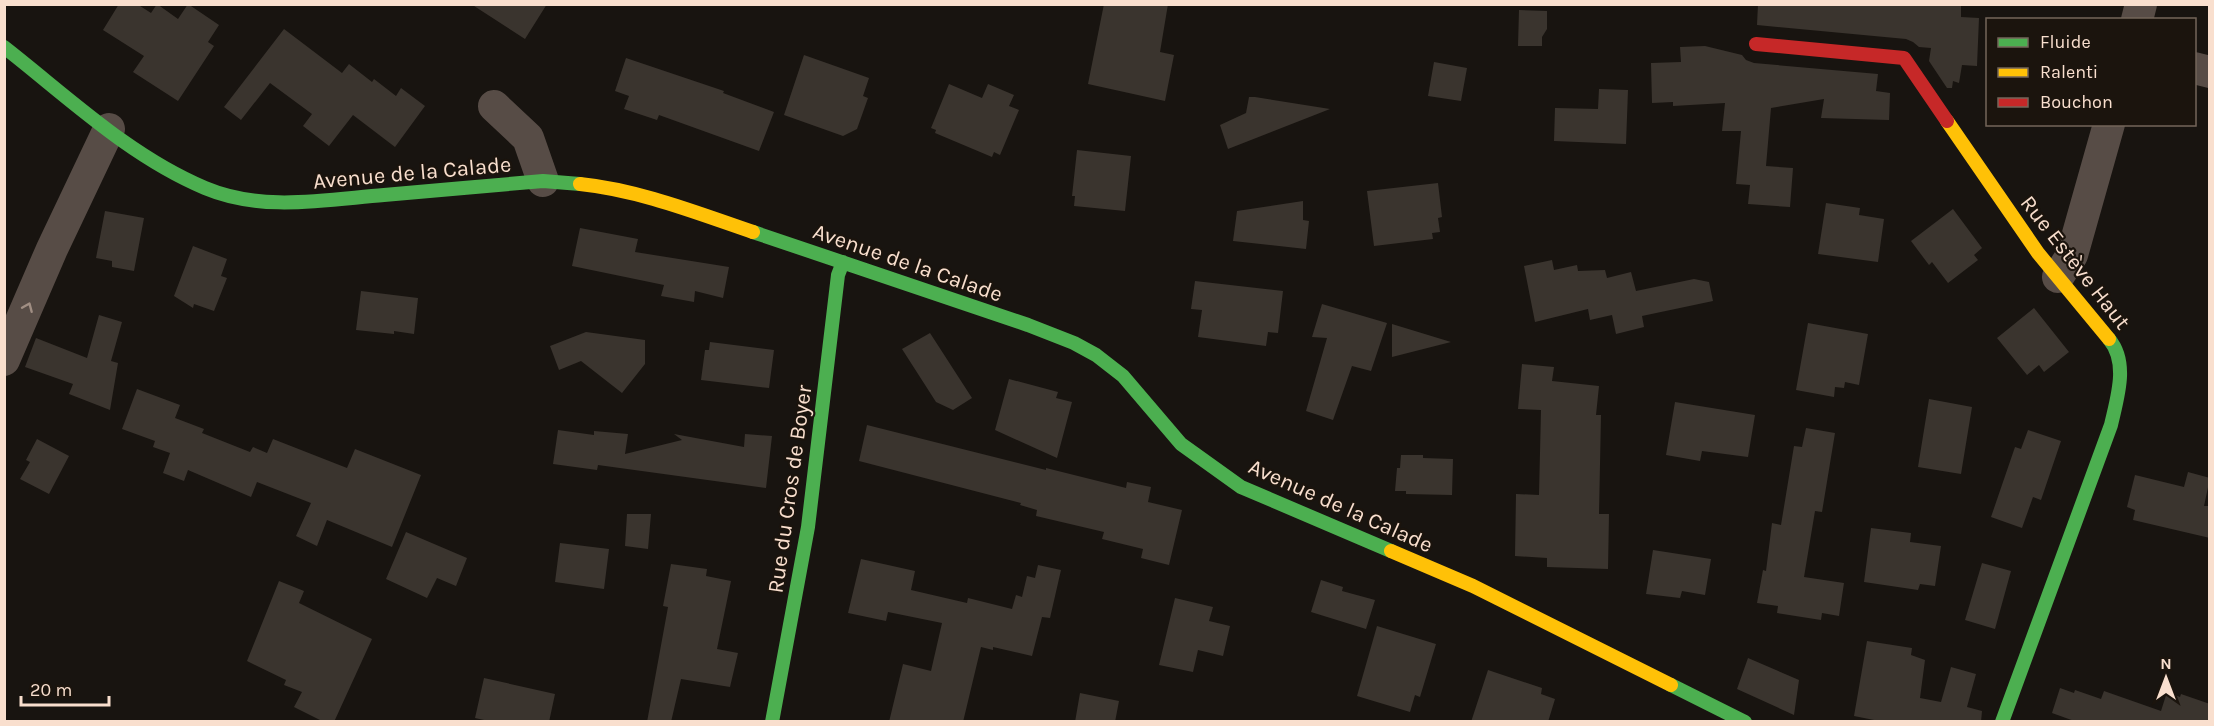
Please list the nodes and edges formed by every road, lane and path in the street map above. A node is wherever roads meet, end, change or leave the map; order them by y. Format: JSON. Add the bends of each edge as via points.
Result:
{"nodes":[{"id":1,"x":1756,"y":44,"type":"dead end"},
{"id":2,"x":4,"y":47,"type":"edge"},
{"id":3,"x":494,"y":106,"type":"dead end"},
{"id":4,"x":2108,"y":126,"type":"edge"},
{"id":5,"x":109,"y":129,"type":"junction"},
{"id":6,"x":543,"y":181,"type":"junction"},
{"id":7,"x":843,"y":262,"type":"junction"},
{"id":8,"x":2058,"y":277,"type":"junction"},
{"id":9,"x":4,"y":360,"type":"edge"},
{"id":10,"x":772,"y":722,"type":"edge"},
{"id":11,"x":1745,"y":722,"type":"edge"},
{"id":12,"x":2002,"y":722,"type":"edge"}],
"edges":[{"from":1,"to":8,"type":"street","name":"Rue Estève Haut","via":[[1904,58]]},
{"from":2,"to":5,"type":"street","name":"Avenue de la Calade"},
{"from":3,"to":6,"type":"street","via":[[528,138]]},
{"from":4,"to":8,"type":"street","via":[[2072,255]]},
{"from":5,"to":6,"type":"street","name":"Avenue de la Calade","via":[[178,176],[207,189],[241,199],[281,204]]},
{"from":9,"to":5,"type":"street","one_way":true},
{"from":6,"to":7,"type":"street","name":"Avenue de la Calade","via":[[608,188]]},
{"from":7,"to":10,"type":"street","name":"Rue du Cros de Boyer","via":[[838,275],[808,527]]},
{"from":7,"to":11,"type":"street","name":"Avenue de la Calade","via":[[1074,343],[1123,376],[1181,444],[1241,487],[1473,586]]},
{"from":8,"to":12,"type":"street","name":"Rue Estève Haut","via":[[2115,346],[2120,367],[2118,390],[2110,425]]}]}
